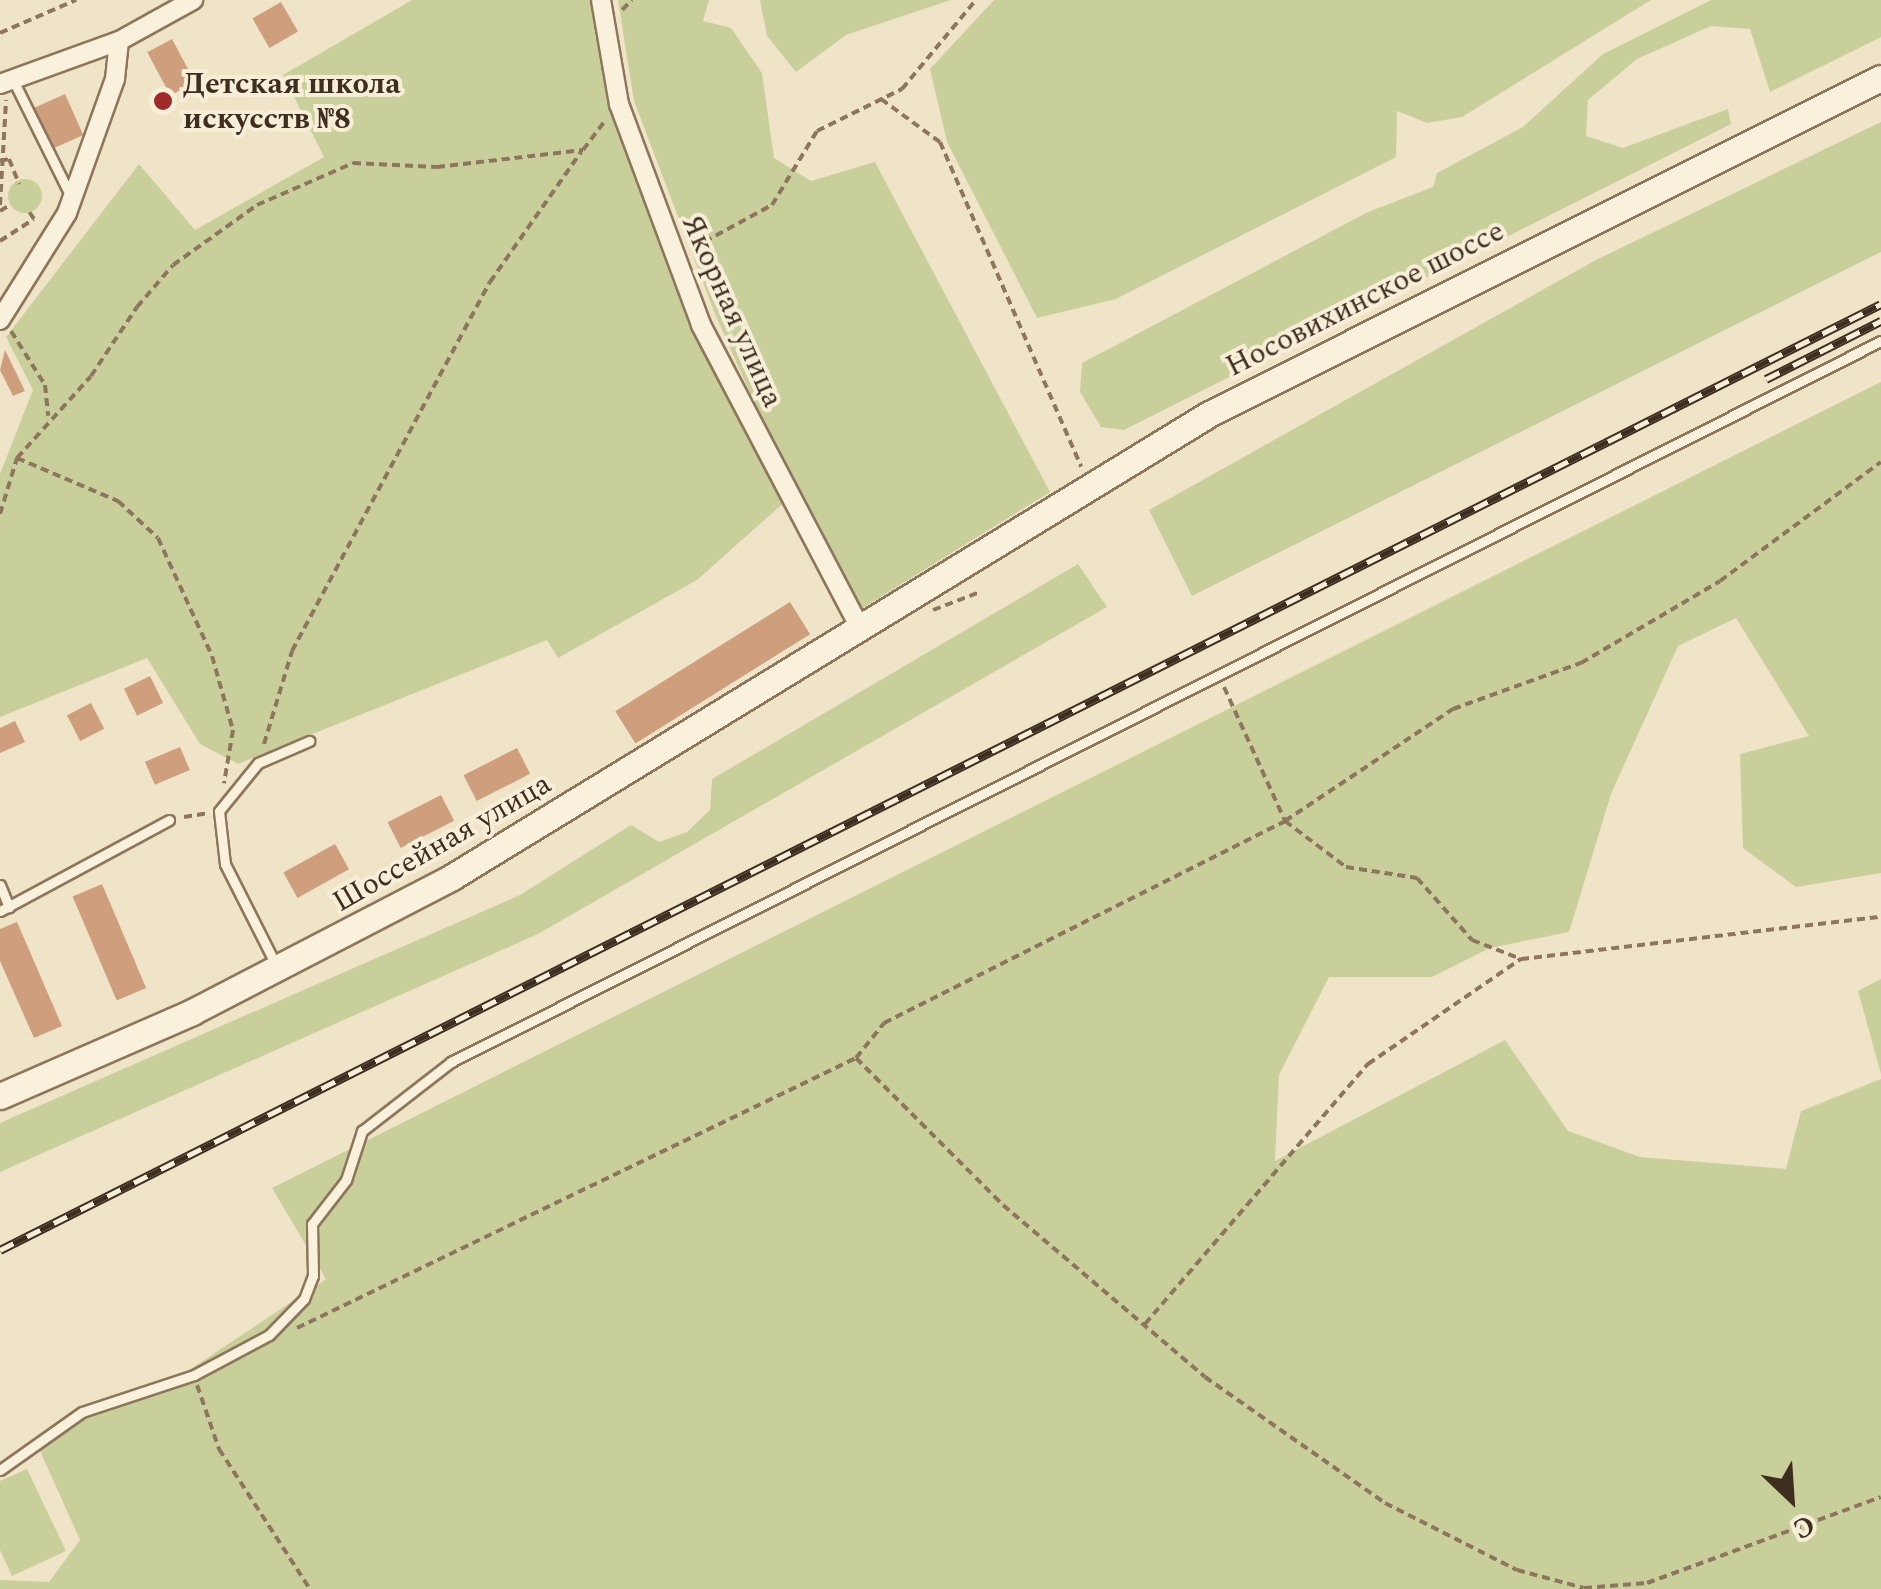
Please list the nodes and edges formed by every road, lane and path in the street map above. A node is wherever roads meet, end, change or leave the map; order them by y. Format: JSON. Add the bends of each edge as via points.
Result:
{"nodes":[{"id":1,"x":76,"y":0,"type":"edge"},
{"id":2,"x":193,"y":0,"type":"edge"},
{"id":3,"x":601,"y":0,"type":"edge"},
{"id":4,"x":976,"y":0,"type":"edge"},
{"id":5,"x":0,"y":32,"type":"edge"},
{"id":6,"x":119,"y":41,"type":"junction"},
{"id":7,"x":1881,"y":78,"type":"edge"},
{"id":8,"x":7,"y":85,"type":"edge"},
{"id":9,"x":882,"y":100,"type":"junction"},
{"id":10,"x":620,"y":104,"type":"junction"},
{"id":11,"x":582,"y":150,"type":"junction"},
{"id":12,"x":9,"y":159,"type":"junction"},
{"id":13,"x":0,"y":161,"type":"edge"},
{"id":14,"x":19,"y":184,"type":"dead end"},
{"id":15,"x":70,"y":195,"type":"junction"},
{"id":16,"x":10,"y":205,"type":"dead end"},
{"id":17,"x":0,"y":208,"type":"edge"},
{"id":18,"x":28,"y":210,"type":"dead end"},
{"id":19,"x":0,"y":242,"type":"edge"},
{"id":20,"x":676,"y":258,"type":"junction"},
{"id":21,"x":4,"y":323,"type":"edge"},
{"id":22,"x":1881,"y":341,"type":"edge"},
{"id":23,"x":48,"y":419,"type":"junction"},
{"id":24,"x":16,"y":458,"type":"junction"},
{"id":25,"x":1881,"y":462,"type":"edge"},
{"id":26,"x":1088,"y":486,"type":"junction"},
{"id":27,"x":0,"y":514,"type":"edge"},
{"id":28,"x":980,"y":592,"type":"dead end"},
{"id":29,"x":894,"y":606,"type":"joint"},
{"id":30,"x":919,"y":615,"type":"dead end"},
{"id":31,"x":858,"y":626,"type":"junction"},
{"id":32,"x":1218,"y":674,"type":"junction"},
{"id":33,"x":308,"y":741,"type":"dead end"},
{"id":34,"x":258,"y":763,"type":"junction"},
{"id":35,"x":219,"y":811,"type":"junction"},
{"id":36,"x":169,"y":820,"type":"joint"},
{"id":37,"x":1285,"y":821,"type":"junction"},
{"id":38,"x":0,"y":886,"type":"edge"},
{"id":39,"x":4,"y":909,"type":"edge"},
{"id":40,"x":1881,"y":917,"type":"edge"},
{"id":41,"x":1520,"y":959,"type":"junction"},
{"id":42,"x":278,"y":970,"type":"junction"},
{"id":43,"x":856,"y":1058,"type":"junction"},
{"id":44,"x":0,"y":1096,"type":"edge"},
{"id":45,"x":1146,"y":1324,"type":"junction"},
{"id":46,"x":269,"y":1335,"type":"junction"},
{"id":47,"x":194,"y":1375,"type":"junction"},
{"id":48,"x":0,"y":1470,"type":"edge"},
{"id":49,"x":1881,"y":1497,"type":"edge"},
{"id":50,"x":310,"y":1589,"type":"edge"}],
"edges":[{"from":1,"to":5,"type":"path"},
{"from":2,"to":6,"type":"street"},
{"from":3,"to":10,"type":"street","name":"Якорная улица"},
{"from":4,"to":9,"type":"path","via":[[902,89]]},
{"from":6,"to":8,"type":"street"},
{"from":6,"to":15,"type":"street","via":[[115,78]]},
{"from":7,"to":26,"type":"main road","name":"Носовихинское шоссе","via":[[1289,372]]},
{"from":8,"to":12,"type":"path"},
{"from":8,"to":15,"type":"lane"},
{"from":9,"to":20,"type":"path","via":[[817,131],[772,205]]},
{"from":9,"to":26,"type":"path","via":[[940,142]]},
{"from":10,"to":11,"type":"path"},
{"from":10,"to":20,"type":"street","name":"Якорная улица"},
{"from":11,"to":23,"type":"path","via":[[437,167],[353,163],[298,183],[173,265]]},
{"from":11,"to":34,"type":"path","via":[[490,282],[292,651]]},
{"from":12,"to":13,"type":"path"},
{"from":12,"to":14,"type":"path"},
{"from":12,"to":17,"type":"path"},
{"from":15,"to":21,"type":"street","via":[[42,263]]},
{"from":16,"to":17,"type":"path"},
{"from":18,"to":19,"type":"path","via":[[34,219]]},
{"from":20,"to":31,"type":"street","name":"Якорная улица","via":[[701,325]]},
{"from":21,"to":23,"type":"path","via":[[45,385]]},
{"from":22,"to":32,"type":"lane"},
{"from":23,"to":24,"type":"path"},
{"from":24,"to":27,"type":"path"},
{"from":24,"to":35,"type":"path","via":[[118,501],[158,538],[212,656],[233,730]]},
{"from":25,"to":37,"type":"path","via":[[1720,581],[1581,663],[1453,709]]},
{"from":26,"to":29,"type":"main road","name":"Носовихинское шоссе"},
{"from":28,"to":30,"type":"path"},
{"from":29,"to":31,"type":"main road","name":"Шоссейная улица"},
{"from":31,"to":42,"type":"main road","name":"Шоссейная улица","via":[[588,796]]},
{"from":32,"to":37,"type":"path"},
{"from":32,"to":46,"type":"lane","via":[[451,1062],[384,1109],[312,1224],[313,1276],[304,1299]]},
{"from":33,"to":34,"type":"lane"},
{"from":34,"to":35,"type":"lane"},
{"from":35,"to":36,"type":"path"},
{"from":35,"to":42,"type":"lane","via":[[225,864]]},
{"from":36,"to":39,"type":"lane"},
{"from":37,"to":41,"type":"path","via":[[1346,868],[1418,878],[1472,940]]},
{"from":37,"to":43,"type":"path","via":[[982,968],[884,1024]]},
{"from":38,"to":39,"type":"lane"},
{"from":40,"to":41,"type":"path"},
{"from":41,"to":45,"type":"path","via":[[1368,1064]]},
{"from":42,"to":44,"type":"main road","name":"Шоссейная улица"},
{"from":43,"to":45,"type":"path","via":[[1003,1206]]},
{"from":43,"to":46,"type":"path"},
{"from":45,"to":49,"type":"path","via":[[1385,1503],[1518,1570],[1584,1588],[1683,1574]]},
{"from":46,"to":47,"type":"lane"},
{"from":47,"to":48,"type":"lane","via":[[82,1412]]},
{"from":47,"to":50,"type":"path","via":[[218,1448]]}]}
